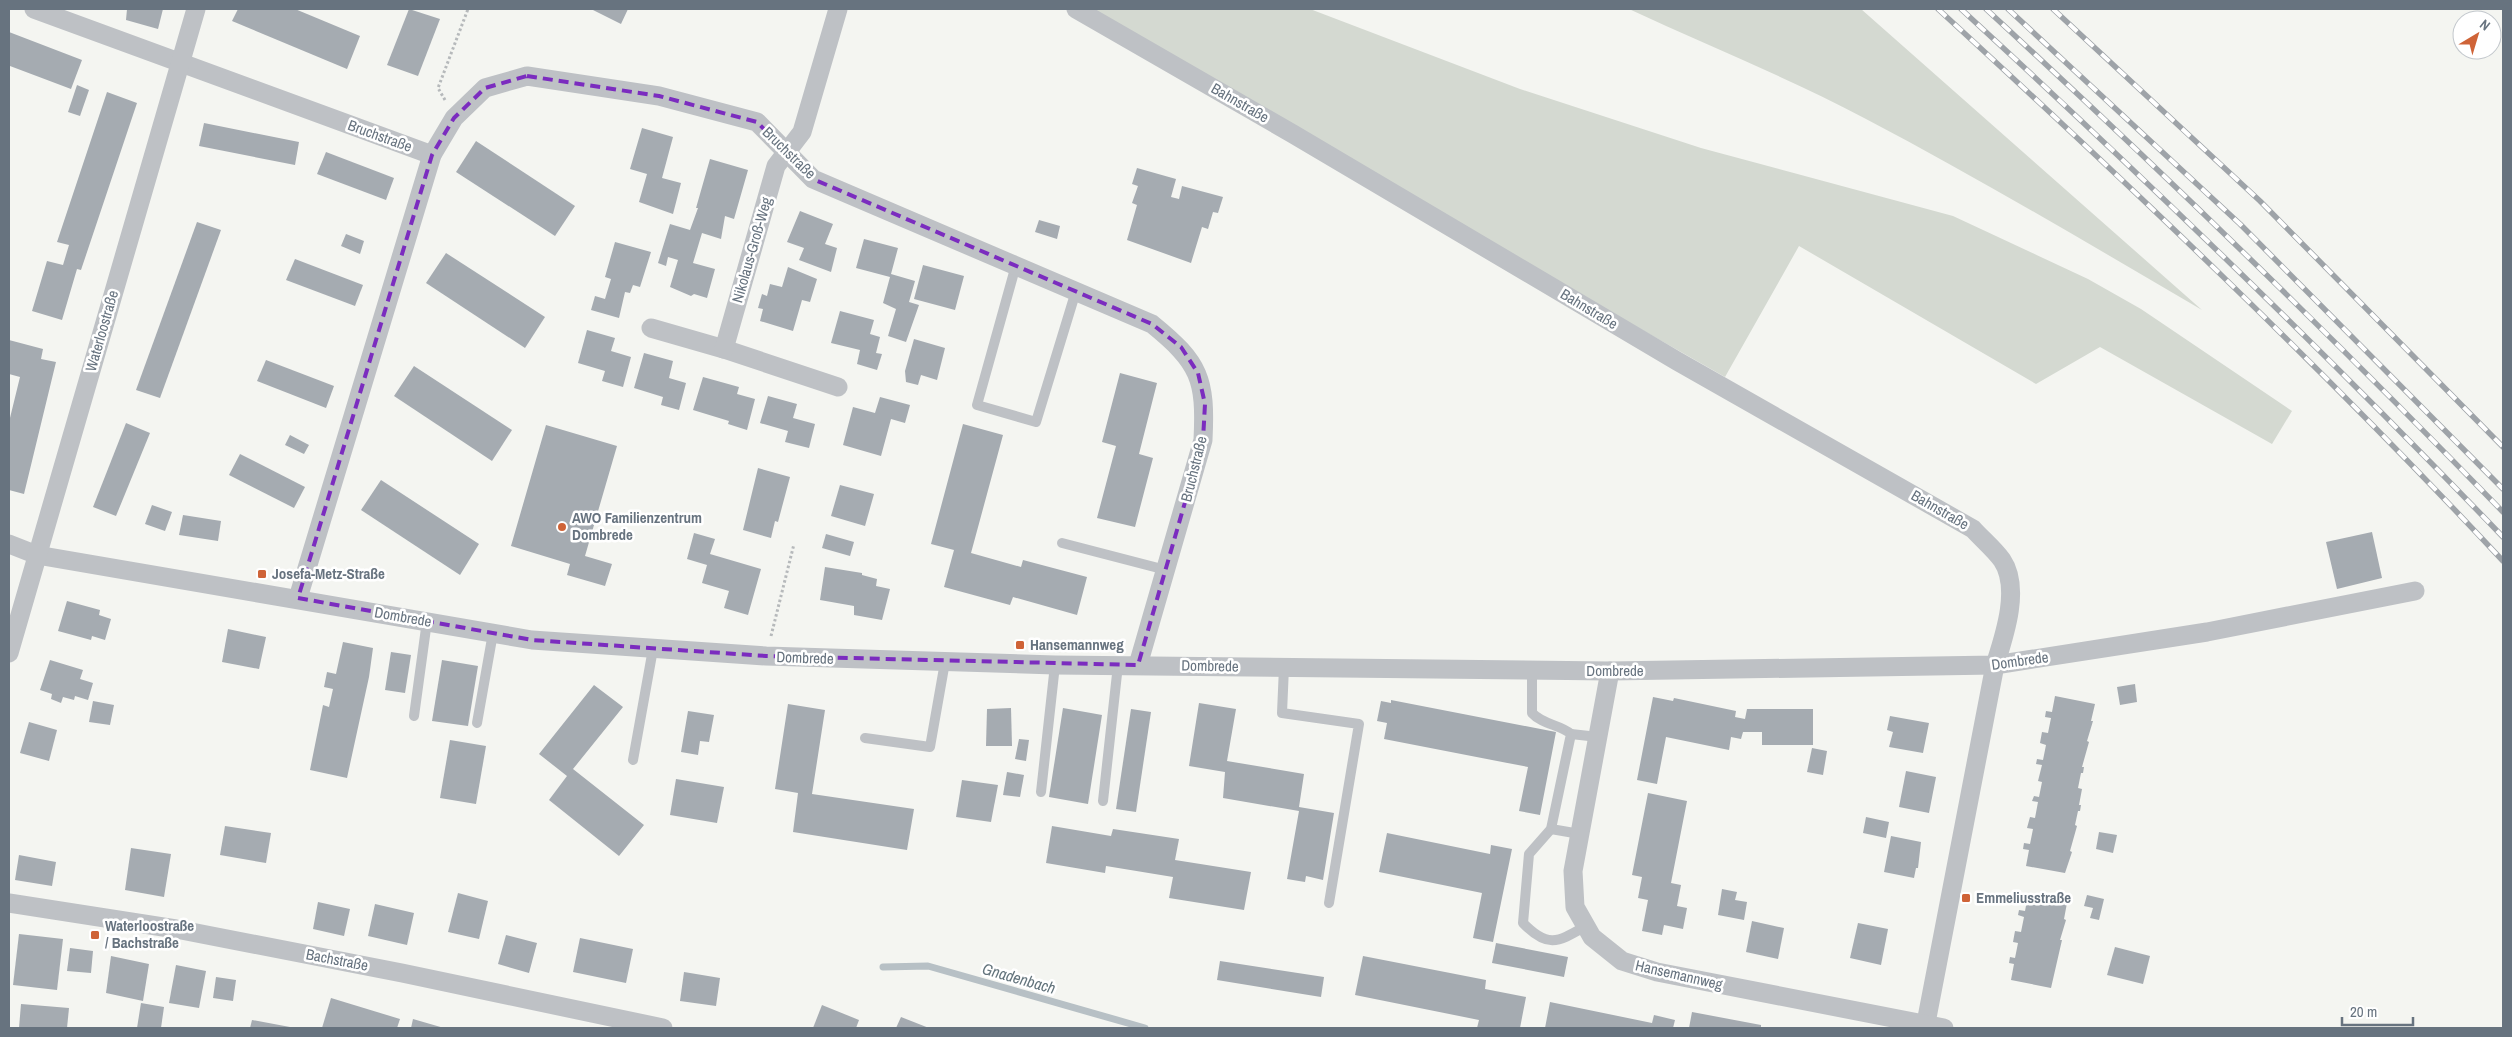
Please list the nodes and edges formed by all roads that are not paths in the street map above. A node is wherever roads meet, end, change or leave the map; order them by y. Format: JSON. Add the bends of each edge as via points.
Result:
{"nodes":[{"id":1,"x":34,"y":9,"type":"edge"},
{"id":2,"x":196,"y":9,"type":"edge"},
{"id":3,"x":838,"y":9,"type":"edge"},
{"id":4,"x":1076,"y":9,"type":"edge"},
{"id":5,"x":179,"y":62,"type":"junction"},
{"id":6,"x":786,"y":153,"type":"junction"},
{"id":7,"x":432,"y":155,"type":"junction"},
{"id":8,"x":1016,"y":265,"type":"junction"},
{"id":9,"x":1076,"y":291,"type":"junction"},
{"id":10,"x":651,"y":328,"type":"dead end"},
{"id":11,"x":724,"y":349,"type":"junction"},
{"id":12,"x":838,"y":387,"type":"dead end"},
{"id":13,"x":1062,"y":543,"type":"dead end"},
{"id":14,"x":9,"y":544,"type":"edge"},
{"id":15,"x":37,"y":555,"type":"junction"},
{"id":16,"x":1166,"y":570,"type":"junction"},
{"id":17,"x":2415,"y":591,"type":"dead end"},
{"id":18,"x":298,"y":598,"type":"junction"},
{"id":19,"x":427,"y":621,"type":"junction"},
{"id":20,"x":493,"y":633,"type":"junction"},
{"id":21,"x":654,"y":649,"type":"junction"},
{"id":22,"x":9,"y":653,"type":"edge"},
{"id":23,"x":945,"y":662,"type":"junction"},
{"id":24,"x":1055,"y":665,"type":"junction"},
{"id":25,"x":1118,"y":665,"type":"junction"},
{"id":26,"x":1995,"y":665,"type":"junction"},
{"id":27,"x":1138,"y":666,"type":"junction"},
{"id":28,"x":1284,"y":667,"type":"junction"},
{"id":29,"x":1532,"y":670,"type":"junction"},
{"id":30,"x":1610,"y":671,"type":"junction"},
{"id":31,"x":414,"y":716,"type":"dead end"},
{"id":32,"x":477,"y":723,"type":"dead end"},
{"id":33,"x":1572,"y":734,"type":"junction"},
{"id":34,"x":1598,"y":737,"type":"junction"},
{"id":35,"x":865,"y":738,"type":"dead end"},
{"id":36,"x":633,"y":760,"type":"dead end"},
{"id":37,"x":1041,"y":792,"type":"dead end"},
{"id":38,"x":1103,"y":801,"type":"dead end"},
{"id":39,"x":1551,"y":829,"type":"junction"},
{"id":40,"x":1580,"y":834,"type":"junction"},
{"id":41,"x":9,"y":903,"type":"edge"},
{"id":42,"x":1329,"y":903,"type":"dead end"},
{"id":43,"x":1586,"y":926,"type":"junction"},
{"id":44,"x":1925,"y":1027,"type":"edge"},
{"id":45,"x":663,"y":1028,"type":"edge"},
{"id":46,"x":1944,"y":1028,"type":"edge"}],
"edges":[{"from":1,"to":5,"type":"street","name":"Bruchstraße"},
{"from":2,"to":5,"type":"street","name":"Waterloostraße"},
{"from":3,"to":6,"type":"street","name":"Nikolaus-Groß-Weg","via":[[802,132]]},
{"from":4,"to":26,"type":"street","name":"Bahnstraße","via":[[1677,361],[1973,529],[2003,562],[2011,590],[2006,632]]},
{"from":5,"to":7,"type":"street","name":"Bruchstraße"},
{"from":5,"to":15,"type":"street","name":"Waterloostraße"},
{"from":6,"to":7,"type":"street","name":"Bruchstraße","via":[[757,122],[659,96],[527,76],[485,88],[454,118]]},
{"from":6,"to":8,"type":"street","name":"Bruchstraße","via":[[813,179]]},
{"from":6,"to":11,"type":"street","name":"Nikolaus-Groß-Weg","via":[[776,166]]},
{"from":7,"to":18,"type":"street"},
{"from":8,"to":9,"type":"street","name":"Bruchstraße"},
{"from":8,"to":9,"type":"lane","via":[[977,405],[1036,422]]},
{"from":9,"to":16,"type":"street","name":"Bruchstraße","via":[[1152,324],[1180,347],[1198,373],[1205,404],[1203,440]]},
{"from":10,"to":11,"type":"street"},
{"from":11,"to":12,"type":"street"},
{"from":13,"to":16,"type":"lane"},
{"from":14,"to":15,"type":"street","name":"Dombrede"},
{"from":15,"to":18,"type":"street","name":"Dombrede"},
{"from":15,"to":22,"type":"street","name":"Waterloostraße"},
{"from":16,"to":27,"type":"street","name":"Bruchstraße"},
{"from":17,"to":26,"type":"street","name":"Dombrede","via":[[2207,632]]},
{"from":18,"to":19,"type":"street","name":"Dombrede"},
{"from":19,"to":20,"type":"street","name":"Dombrede"},
{"from":19,"to":31,"type":"lane"},
{"from":20,"to":21,"type":"street","name":"Dombrede","via":[[532,640]]},
{"from":20,"to":32,"type":"lane"},
{"from":21,"to":23,"type":"street","name":"Dombrede"},
{"from":21,"to":36,"type":"lane"},
{"from":23,"to":24,"type":"street","name":"Dombrede"},
{"from":23,"to":35,"type":"lane","via":[[930,747]]},
{"from":24,"to":25,"type":"street","name":"Dombrede"},
{"from":24,"to":37,"type":"lane"},
{"from":25,"to":27,"type":"street","name":"Dombrede"},
{"from":25,"to":38,"type":"lane"},
{"from":26,"to":30,"type":"street","name":"Dombrede"},
{"from":26,"to":44,"type":"street"},
{"from":27,"to":28,"type":"street","name":"Dombrede"},
{"from":28,"to":29,"type":"street","name":"Dombrede"},
{"from":28,"to":42,"type":"lane","via":[[1282,713],[1359,724]]},
{"from":29,"to":30,"type":"street","name":"Dombrede"},
{"from":29,"to":33,"type":"lane","via":[[1532,714],[1539,721]]},
{"from":30,"to":34,"type":"street","name":"Hansemannweg"},
{"from":33,"to":34,"type":"lane"},
{"from":33,"to":39,"type":"lane"},
{"from":34,"to":40,"type":"street","name":"Hansemannweg"},
{"from":39,"to":40,"type":"lane"},
{"from":39,"to":43,"type":"lane","via":[[1529,854],[1524,923],[1536,937],[1551,941]]},
{"from":40,"to":43,"type":"street","name":"Hansemannweg","via":[[1573,871],[1575,907]]},
{"from":41,"to":45,"type":"street","name":"Bachstraße","via":[[176,929]]},
{"from":43,"to":44,"type":"street","name":"Hansemannweg","via":[[1592,937],[1622,960],[1657,972]]},
{"from":44,"to":46,"type":"street"}]}
